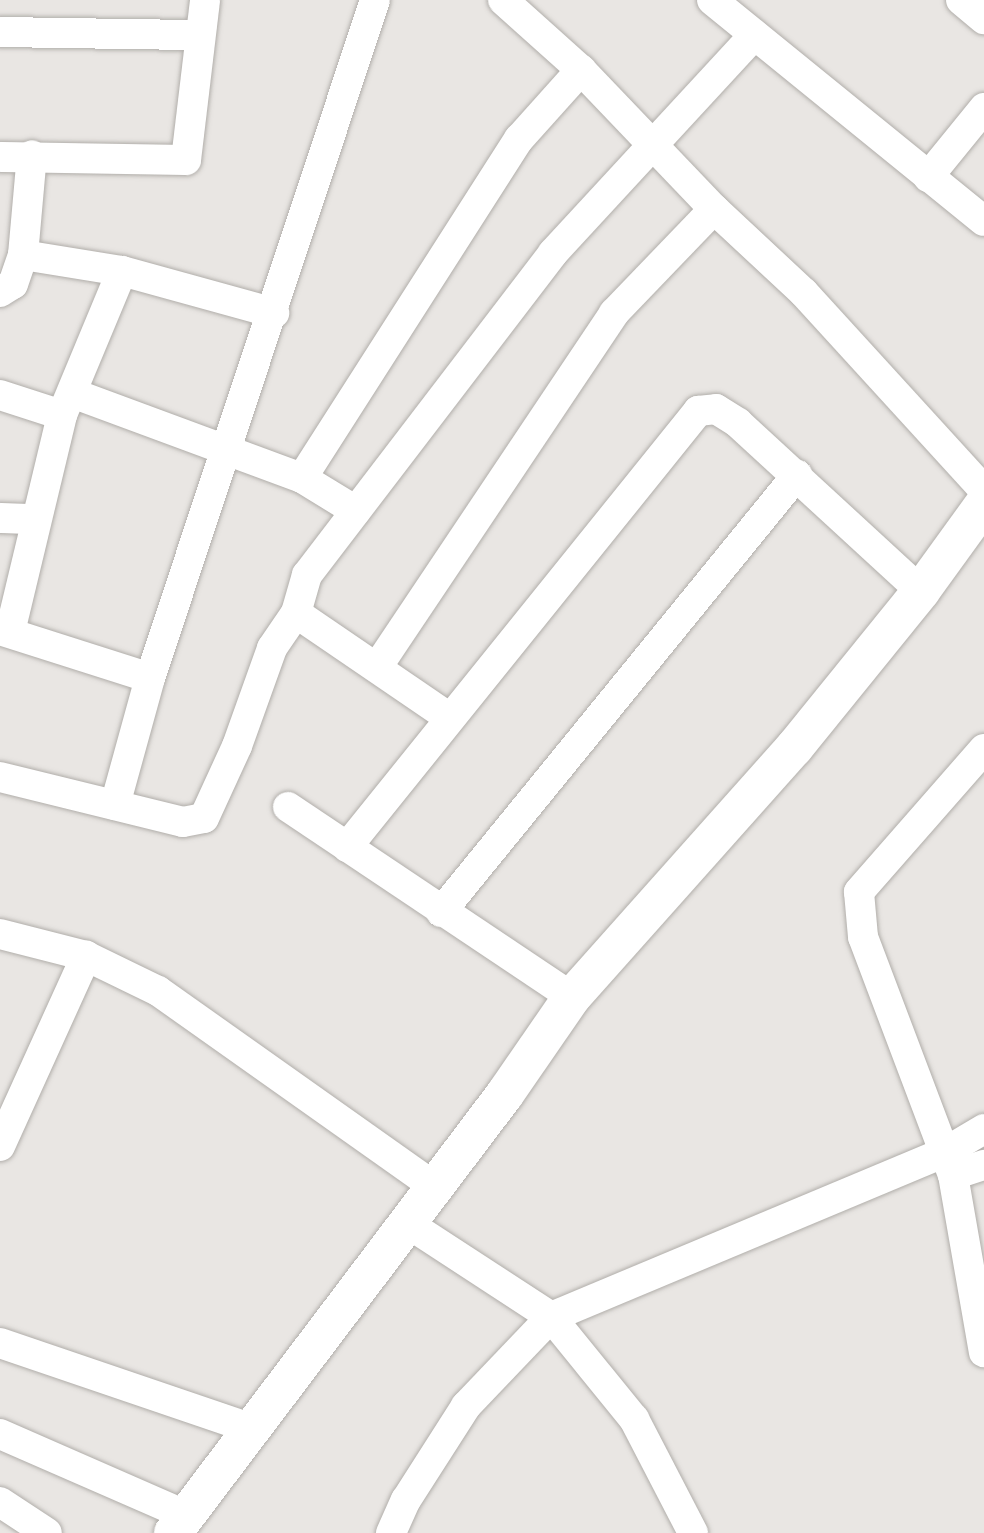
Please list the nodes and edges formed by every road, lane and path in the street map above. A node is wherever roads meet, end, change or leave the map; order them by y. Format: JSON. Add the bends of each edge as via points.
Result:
{"nodes":[{"id":1,"x":205,"y":0,"type":"edge"},
{"id":2,"x":376,"y":0,"type":"edge"},
{"id":3,"x":503,"y":0,"type":"edge"},
{"id":4,"x":712,"y":0,"type":"edge"},
{"id":5,"x":961,"y":0,"type":"edge"},
{"id":6,"x":984,"y":19,"type":"edge"},
{"id":7,"x":0,"y":32,"type":"edge"},
{"id":8,"x":199,"y":35,"type":"junction"},
{"id":9,"x":754,"y":35,"type":"junction"},
{"id":10,"x":581,"y":70,"type":"junction"},
{"id":11,"x":984,"y":108,"type":"edge"},
{"id":12,"x":653,"y":146,"type":"junction"},
{"id":13,"x":32,"y":155,"type":"junction"},
{"id":14,"x":0,"y":157,"type":"edge"},
{"id":15,"x":928,"y":177,"type":"junction"},
{"id":16,"x":714,"y":209,"type":"junction"},
{"id":17,"x":984,"y":221,"type":"edge"},
{"id":18,"x":23,"y":255,"type":"junction"},
{"id":19,"x":122,"y":271,"type":"junction"},
{"id":20,"x":0,"y":292,"type":"edge"},
{"id":21,"x":274,"y":313,"type":"junction"},
{"id":22,"x":0,"y":396,"type":"edge"},
{"id":23,"x":67,"y":404,"type":"junction"},
{"id":24,"x":228,"y":448,"type":"junction"},
{"id":25,"x":797,"y":475,"type":"junction"},
{"id":26,"x":302,"y":478,"type":"junction"},
{"id":27,"x":984,"y":490,"type":"edge"},
{"id":28,"x":984,"y":504,"type":"edge"},
{"id":29,"x":356,"y":511,"type":"junction"},
{"id":30,"x":0,"y":518,"type":"edge"},
{"id":31,"x":34,"y":519,"type":"junction"},
{"id":32,"x":921,"y":591,"type":"junction"},
{"id":33,"x":296,"y":613,"type":"junction"},
{"id":34,"x":5,"y":631,"type":"edge"},
{"id":35,"x":378,"y":666,"type":"junction"},
{"id":36,"x":150,"y":677,"type":"junction"},
{"id":37,"x":450,"y":718,"type":"junction"},
{"id":38,"x":984,"y":749,"type":"edge"},
{"id":39,"x":0,"y":777,"type":"edge"},
{"id":40,"x":116,"y":805,"type":"junction"},
{"id":41,"x":288,"y":807,"type":"dead end"},
{"id":42,"x":348,"y":847,"type":"junction"},
{"id":43,"x":441,"y":912,"type":"junction"},
{"id":44,"x":0,"y":934,"type":"edge"},
{"id":45,"x":86,"y":956,"type":"junction"},
{"id":46,"x":572,"y":997,"type":"junction"},
{"id":47,"x":984,"y":1129,"type":"edge"},
{"id":48,"x":0,"y":1146,"type":"edge"},
{"id":49,"x":950,"y":1163,"type":"junction"},
{"id":50,"x":984,"y":1165,"type":"edge"},
{"id":51,"x":435,"y":1187,"type":"junction"},
{"id":52,"x":407,"y":1223,"type":"junction"},
{"id":53,"x":551,"y":1317,"type":"junction"},
{"id":54,"x":0,"y":1343,"type":"edge"},
{"id":55,"x":984,"y":1352,"type":"edge"},
{"id":56,"x":249,"y":1427,"type":"junction"},
{"id":57,"x":0,"y":1434,"type":"edge"},
{"id":58,"x":0,"y":1502,"type":"edge"},
{"id":59,"x":179,"y":1524,"type":"edge"},
{"id":60,"x":47,"y":1533,"type":"edge"},
{"id":61,"x":391,"y":1533,"type":"edge"},
{"id":62,"x":693,"y":1533,"type":"edge"}],
"edges":[{"from":1,"to":8,"type":"street"},
{"from":2,"to":21,"type":"street"},
{"from":3,"to":10,"type":"street"},
{"from":4,"to":9,"type":"street"},
{"from":5,"to":6,"type":"street"},
{"from":7,"to":8,"type":"street"},
{"from":8,"to":13,"type":"street","via":[[186,160]]},
{"from":9,"to":12,"type":"street"},
{"from":9,"to":15,"type":"street"},
{"from":10,"to":12,"type":"street"},
{"from":10,"to":26,"type":"street","via":[[519,139]]},
{"from":11,"to":15,"type":"street"},
{"from":12,"to":16,"type":"street"},
{"from":12,"to":29,"type":"street","via":[[553,253]]},
{"from":13,"to":14,"type":"street"},
{"from":13,"to":18,"type":"street"},
{"from":15,"to":17,"type":"street"},
{"from":16,"to":27,"type":"street","via":[[804,292]]},
{"from":16,"to":35,"type":"street","via":[[614,313]]},
{"from":18,"to":19,"type":"street"},
{"from":18,"to":20,"type":"street","via":[[13,284]]},
{"from":19,"to":21,"type":"street"},
{"from":19,"to":23,"type":"street"},
{"from":21,"to":24,"type":"street"},
{"from":22,"to":23,"type":"street"},
{"from":23,"to":24,"type":"street"},
{"from":23,"to":31,"type":"street"},
{"from":24,"to":26,"type":"street"},
{"from":24,"to":36,"type":"street"},
{"from":25,"to":32,"type":"street"},
{"from":25,"to":37,"type":"street","via":[[738,423],[716,409],[698,411]]},
{"from":25,"to":43,"type":"street"},
{"from":26,"to":29,"type":"street"},
{"from":28,"to":32,"type":"street"},
{"from":29,"to":33,"type":"street","via":[[307,575]]},
{"from":30,"to":31,"type":"street"},
{"from":31,"to":34,"type":"street"},
{"from":32,"to":46,"type":"street","via":[[794,748]]},
{"from":33,"to":35,"type":"street"},
{"from":33,"to":40,"type":"street","via":[[272,648],[237,746],[204,818],[183,822]]},
{"from":34,"to":36,"type":"street"},
{"from":35,"to":37,"type":"street"},
{"from":36,"to":40,"type":"street"},
{"from":37,"to":42,"type":"street"},
{"from":38,"to":49,"type":"street","via":[[859,892],[863,937]]},
{"from":39,"to":40,"type":"street"},
{"from":41,"to":42,"type":"street"},
{"from":42,"to":43,"type":"street"},
{"from":43,"to":46,"type":"street"},
{"from":44,"to":45,"type":"street"},
{"from":45,"to":48,"type":"street"},
{"from":45,"to":51,"type":"street","via":[[203,1019]]},
{"from":46,"to":51,"type":"street"},
{"from":47,"to":49,"type":"street"},
{"from":49,"to":50,"type":"street"},
{"from":49,"to":53,"type":"street"},
{"from":49,"to":55,"type":"street"},
{"from":51,"to":52,"type":"street"},
{"from":52,"to":53,"type":"street"},
{"from":52,"to":56,"type":"street"},
{"from":53,"to":61,"type":"street","via":[[466,1406],[412,1489]]},
{"from":53,"to":62,"type":"street","via":[[634,1419]]},
{"from":54,"to":56,"type":"street"},
{"from":56,"to":59,"type":"street"},
{"from":57,"to":59,"type":"street"},
{"from":58,"to":60,"type":"street"}]}
